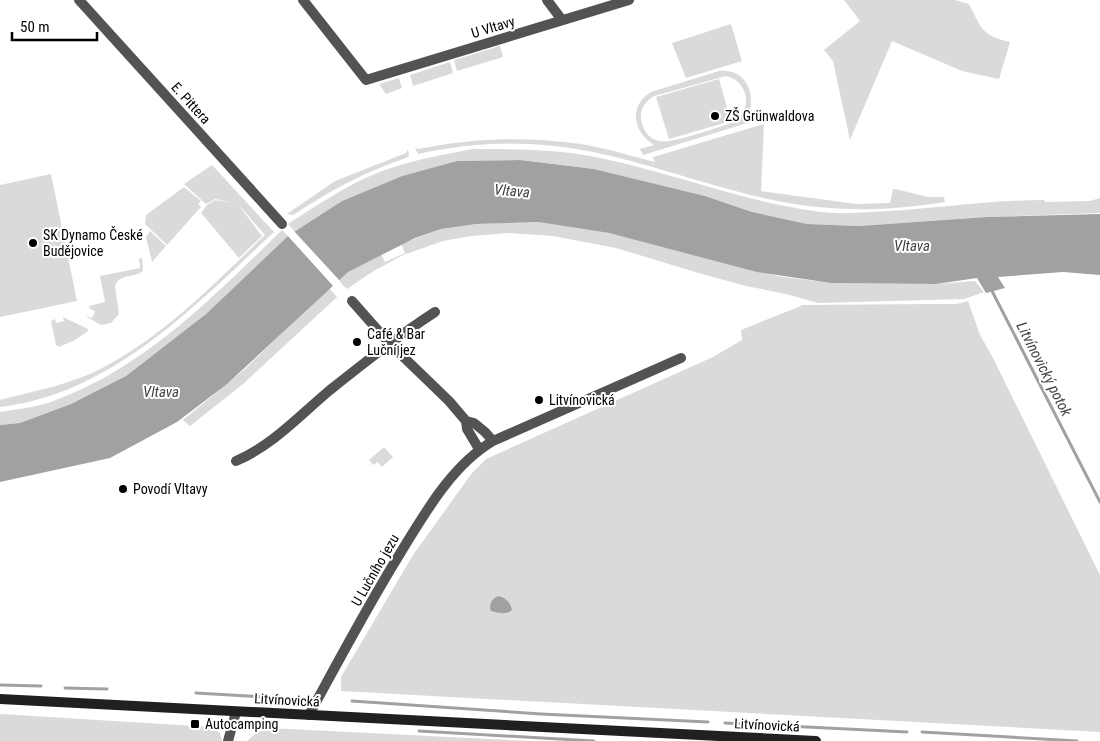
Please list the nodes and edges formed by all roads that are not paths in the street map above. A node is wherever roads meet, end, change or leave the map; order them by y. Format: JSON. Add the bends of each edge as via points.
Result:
{"nodes":[{"id":1,"x":79,"y":0,"type":"edge"},
{"id":2,"x":303,"y":0,"type":"edge"},
{"id":3,"x":547,"y":0,"type":"edge"},
{"id":4,"x":629,"y":0,"type":"edge"},
{"id":5,"x":562,"y":20,"type":"junction"},
{"id":6,"x":282,"y":224,"type":"dead end"},
{"id":7,"x":352,"y":300,"type":"dead end"},
{"id":8,"x":435,"y":312,"type":"dead end"},
{"id":9,"x":390,"y":344,"type":"junction"},
{"id":10,"x":681,"y":358,"type":"dead end"},
{"id":11,"x":466,"y":420,"type":"junction"},
{"id":12,"x":493,"y":441,"type":"junction"},
{"id":13,"x":479,"y":449,"type":"junction"},
{"id":14,"x":236,"y":462,"type":"dead end"},
{"id":15,"x":0,"y":699,"type":"edge"},
{"id":16,"x":236,"y":712,"type":"junction"},
{"id":17,"x":310,"y":715,"type":"junction"},
{"id":18,"x":228,"y":741,"type":"edge"},
{"id":19,"x":816,"y":741,"type":"edge"}],
"edges":[{"from":1,"to":6,"type":"street","name":"E. Pittera"},
{"from":2,"to":5,"type":"street","name":"U Vltavy","via":[[366,80]]},
{"from":3,"to":5,"type":"street"},
{"from":4,"to":5,"type":"street","name":"U Vltavy"},
{"from":7,"to":9,"type":"street"},
{"from":8,"to":9,"type":"street"},
{"from":9,"to":11,"type":"street"},
{"from":9,"to":14,"type":"street","via":[[330,390],[271,442]]},
{"from":10,"to":12,"type":"street","name":"U Lučního jezu"},
{"from":11,"to":12,"type":"street","via":[[474,423]]},
{"from":11,"to":13,"type":"street","via":[[467,429]]},
{"from":12,"to":13,"type":"street","name":"U Lučního jezu"},
{"from":13,"to":17,"type":"street","name":"U Lučního jezu","via":[[426,512],[379,588]]},
{"from":15,"to":16,"type":"main road","name":"Litvínovická"},
{"from":16,"to":17,"type":"main road","name":"Litvínovická"},
{"from":16,"to":18,"type":"street","name":"Litvínovická"},
{"from":17,"to":19,"type":"main road","name":"Litvínovická"}]}
